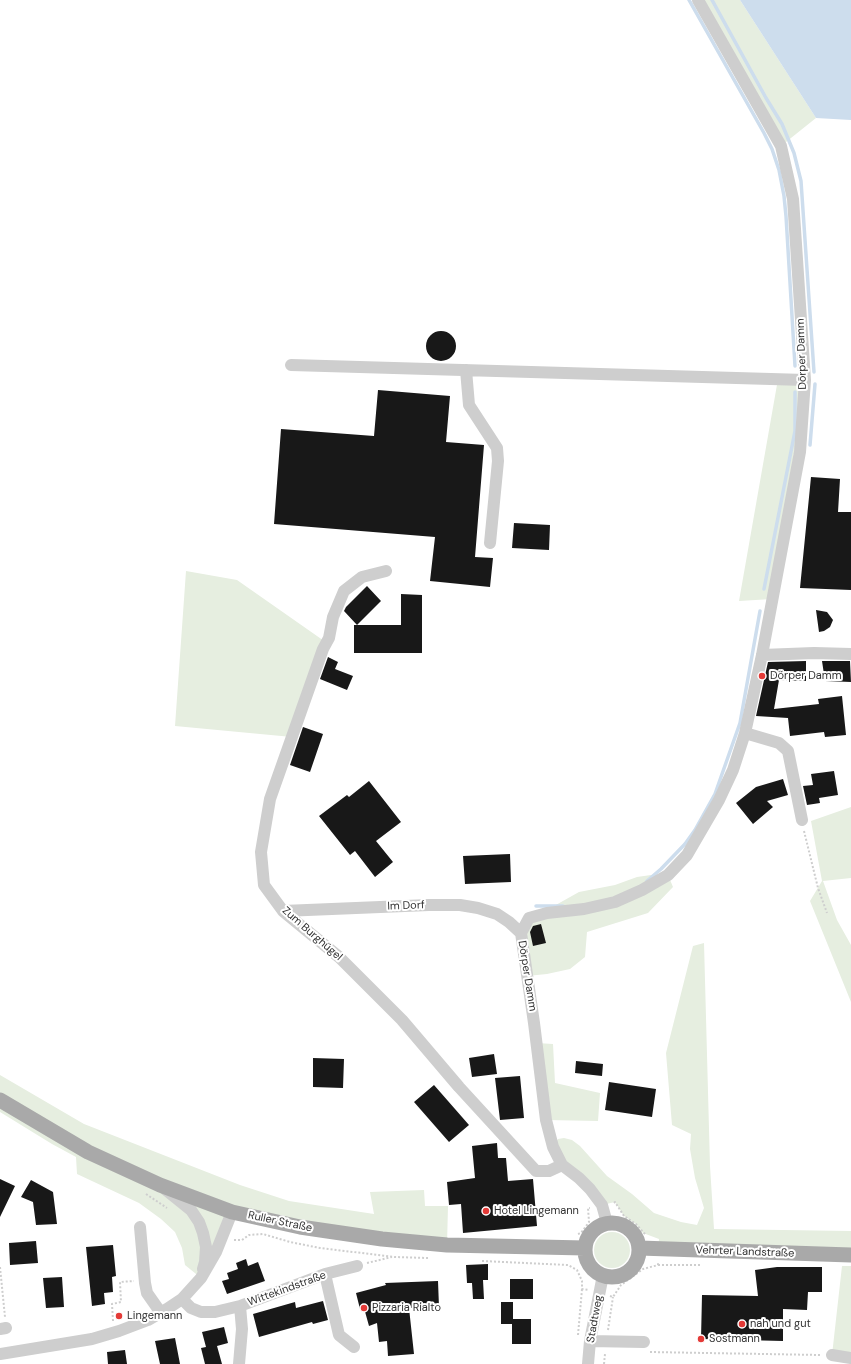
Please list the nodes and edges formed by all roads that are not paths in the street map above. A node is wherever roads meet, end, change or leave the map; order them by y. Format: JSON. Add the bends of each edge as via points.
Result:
{"nodes":[{"id":1,"x":698,"y":0,"type":"edge"},
{"id":2,"x":291,"y":365,"type":"dead end"},
{"id":3,"x":466,"y":370,"type":"junction"},
{"id":4,"x":805,"y":380,"type":"junction"},
{"id":5,"x":490,"y":542,"type":"dead end"},
{"id":6,"x":386,"y":571,"type":"dead end"},
{"id":7,"x":851,"y":654,"type":"edge"},
{"id":8,"x":762,"y":655,"type":"junction"},
{"id":9,"x":745,"y":733,"type":"junction"},
{"id":10,"x":802,"y":820,"type":"road end"},
{"id":11,"x":283,"y":911,"type":"junction"},
{"id":12,"x":521,"y":933,"type":"junction"},
{"id":13,"x":0,"y":1100,"type":"edge"},
{"id":14,"x":562,"y":1165,"type":"junction"},
{"id":15,"x":160,"y":1185,"type":"junction"},
{"id":16,"x":232,"y":1212,"type":"junction"},
{"id":17,"x":608,"y":1223,"type":"junction"},
{"id":18,"x":140,"y":1227,"type":"dead end"},
{"id":19,"x":585,"y":1248,"type":"junction"},
{"id":20,"x":639,"y":1248,"type":"junction"},
{"id":21,"x":851,"y":1255,"type":"edge"},
{"id":22,"x":357,"y":1266,"type":"road end"},
{"id":23,"x":325,"y":1274,"type":"junction"},
{"id":24,"x":604,"y":1275,"type":"junction"},
{"id":25,"x":201,"y":1278,"type":"junction"},
{"id":26,"x":182,"y":1299,"type":"junction"},
{"id":27,"x":240,"y":1306,"type":"junction"},
{"id":28,"x":161,"y":1313,"type":"junction"},
{"id":29,"x":590,"y":1341,"type":"junction"},
{"id":30,"x":354,"y":1347,"type":"dead end"},
{"id":31,"x":644,"y":1347,"type":"road end"},
{"id":32,"x":0,"y":1354,"type":"edge"},
{"id":33,"x":832,"y":1355,"type":"road end"},
{"id":34,"x":851,"y":1358,"type":"edge"},
{"id":35,"x":239,"y":1364,"type":"edge"},
{"id":36,"x":588,"y":1364,"type":"edge"}],
"edges":[{"from":1,"to":4,"type":"street","name":"Dörper Damm","via":[[781,146],[793,199]]},
{"from":2,"to":3,"type":"street"},
{"from":3,"to":4,"type":"street"},
{"from":3,"to":5,"type":"street","via":[[469,405],[497,448]]},
{"from":4,"to":8,"type":"street","name":"Dörper Damm","via":[[800,452]]},
{"from":6,"to":11,"type":"street","name":"Zum Burghügel","via":[[362,577],[344,591],[270,799],[261,852],[264,885]]},
{"from":7,"to":8,"type":"street"},
{"from":8,"to":9,"type":"street","name":"Dörper Damm"},
{"from":9,"to":10,"type":"street","via":[[779,743],[788,751]]},
{"from":9,"to":12,"type":"street","name":"Dörper Damm","via":[[733,770],[719,800],[687,855],[668,874],[642,890],[615,902],[529,918]]},
{"from":11,"to":12,"type":"street","name":"Im Dorf","via":[[460,905],[497,914]]},
{"from":11,"to":14,"type":"street","name":"Zum Burghügel","via":[[372,988],[536,1171],[549,1171]]},
{"from":12,"to":14,"type":"street","name":"Dörper Damm","via":[[546,1120],[553,1147]]},
{"from":13,"to":15,"type":"main road","name":"Ruller Straße","via":[[88,1152]]},
{"from":14,"to":17,"type":"street","name":"Dörper Damm","via":[[579,1178],[602,1204]]},
{"from":15,"to":16,"type":"main road","name":"Ruller Straße"},
{"from":15,"to":25,"type":"street","via":[[191,1210],[199,1222],[206,1247]]},
{"from":16,"to":19,"type":"main road","name":"Ruller Straße","via":[[300,1227],[382,1239],[447,1245]]},
{"from":16,"to":25,"type":"street","via":[[216,1252]]},
{"from":17,"to":19,"type":"main road","via":[[597,1227],[591,1233]]},
{"from":17,"to":20,"type":"main road","via":[[627,1227],[637,1239]]},
{"from":18,"to":28,"type":"street","via":[[147,1293]]},
{"from":19,"to":24,"type":"main road","via":[[589,1264]]},
{"from":20,"to":21,"type":"main road","name":"Vehrter Landstraße"},
{"from":20,"to":24,"type":"main road","via":[[636,1262],[627,1272],[618,1276]]},
{"from":22,"to":23,"type":"street","name":"Wittekindstraße"},
{"from":23,"to":27,"type":"street","name":"Wittekindstraße"},
{"from":23,"to":30,"type":"street","via":[[339,1335]]},
{"from":24,"to":29,"type":"street","name":"Stadtweg"},
{"from":25,"to":26,"type":"street"},
{"from":26,"to":27,"type":"street","name":"Wittekindstraße","via":[[191,1308],[202,1312],[215,1312]]},
{"from":26,"to":28,"type":"street"},
{"from":27,"to":35,"type":"street","via":[[242,1329]]},
{"from":28,"to":32,"type":"street","via":[[114,1333],[92,1339]]},
{"from":29,"to":31,"type":"street"},
{"from":29,"to":36,"type":"street","name":"Stadtweg"},
{"from":33,"to":34,"type":"street"}]}
